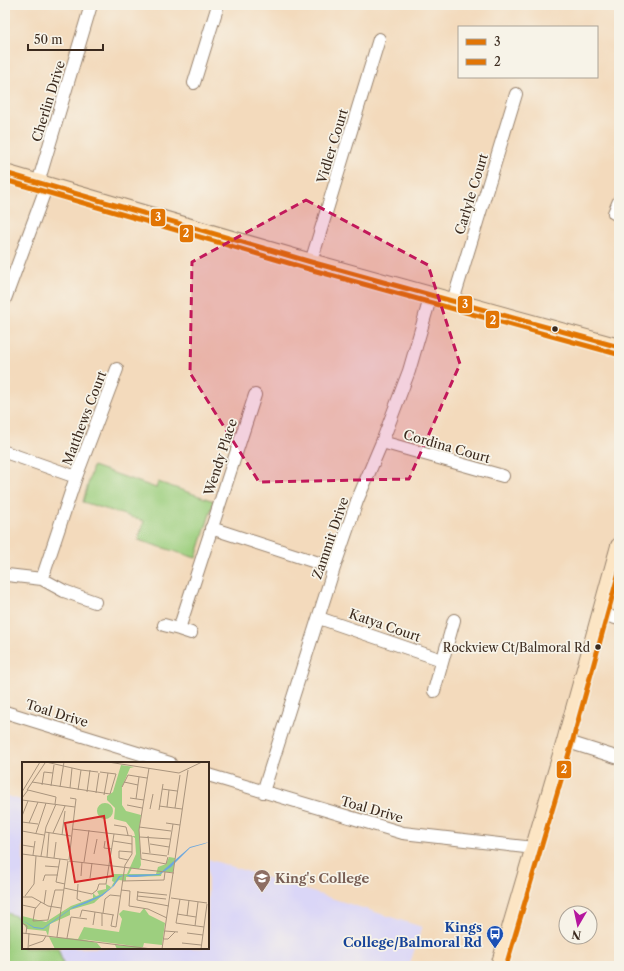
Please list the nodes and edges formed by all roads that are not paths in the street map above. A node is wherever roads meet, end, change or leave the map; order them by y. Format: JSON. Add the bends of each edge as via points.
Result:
{"nodes":[{"id":1,"x":91,"y":5,"type":"edge"},
{"id":2,"x":218,"y":5,"type":"edge"},
{"id":3,"x":379,"y":39,"type":"dead end"},
{"id":4,"x":194,"y":83,"type":"dead end"},
{"id":5,"x":516,"y":94,"type":"dead end"},
{"id":6,"x":5,"y":174,"type":"edge"},
{"id":7,"x":42,"y":184,"type":"junction"},
{"id":8,"x":619,"y":201,"type":"edge"},
{"id":9,"x":614,"y":213,"type":"dead end"},
{"id":10,"x":311,"y":262,"type":"junction"},
{"id":11,"x":431,"y":295,"type":"junction"},
{"id":12,"x":5,"y":299,"type":"edge"},
{"id":13,"x":453,"y":301,"type":"junction"},
{"id":14,"x":619,"y":347,"type":"edge"},
{"id":15,"x":117,"y":369,"type":"dead end"},
{"id":16,"x":255,"y":395,"type":"dead end"},
{"id":17,"x":382,"y":442,"type":"junction"},
{"id":18,"x":5,"y":452,"type":"edge"},
{"id":19,"x":503,"y":476,"type":"dead end"},
{"id":20,"x":76,"y":477,"type":"junction"},
{"id":21,"x":211,"y":528,"type":"junction"},
{"id":22,"x":619,"y":546,"type":"edge"},
{"id":23,"x":334,"y":568,"type":"junction"},
{"id":24,"x":7,"y":575,"type":"dead end"},
{"id":25,"x":42,"y":578,"type":"junction"},
{"id":26,"x":95,"y":602,"type":"dead end"},
{"id":27,"x":600,"y":614,"type":"junction"},
{"id":28,"x":319,"y":618,"type":"junction"},
{"id":29,"x":619,"y":619,"type":"edge"},
{"id":30,"x":454,"y":620,"type":"dead end"},
{"id":31,"x":164,"y":625,"type":"dead end"},
{"id":32,"x":179,"y":629,"type":"junction"},
{"id":33,"x":191,"y":633,"type":"dead end"},
{"id":34,"x":442,"y":660,"type":"junction"},
{"id":35,"x":434,"y":691,"type":"dead end"},
{"id":36,"x":5,"y":712,"type":"edge"},
{"id":37,"x":565,"y":741,"type":"junction"},
{"id":38,"x":619,"y":758,"type":"edge"},
{"id":39,"x":167,"y":762,"type":"edge"},
{"id":40,"x":209,"y":775,"type":"edge"},
{"id":41,"x":263,"y":792,"type":"junction"},
{"id":42,"x":534,"y":848,"type":"junction"},
{"id":43,"x":500,"y":966,"type":"edge"}],
"edges":[{"from":1,"to":7,"type":"street","name":"Cherlin Drive"},
{"from":2,"to":4,"type":"street"},
{"from":3,"to":10,"type":"street","name":"Vidler Court"},
{"from":5,"to":13,"type":"street","name":"Carlyle Court"},
{"from":6,"to":7,"type":"street"},
{"from":7,"to":10,"type":"street"},
{"from":7,"to":12,"type":"street","name":"Cherlin Drive"},
{"from":8,"to":9,"type":"street"},
{"from":10,"to":11,"type":"street"},
{"from":11,"to":13,"type":"street"},
{"from":11,"to":17,"type":"street","name":"Zammit Drive","via":[[409,371]]},
{"from":13,"to":14,"type":"street"},
{"from":15,"to":20,"type":"street","name":"Matthews Court"},
{"from":16,"to":21,"type":"street","name":"Wendy Place"},
{"from":17,"to":19,"type":"street","name":"Cordina Court"},
{"from":17,"to":23,"type":"street","name":"Zammit Drive","via":[[357,501]]},
{"from":18,"to":20,"type":"street","name":"Matthews Court"},
{"from":20,"to":25,"type":"street","name":"Matthews Court"},
{"from":21,"to":23,"type":"street"},
{"from":21,"to":32,"type":"street","name":"Wendy Place"},
{"from":22,"to":27,"type":"street"},
{"from":23,"to":28,"type":"street","name":"Zammit Drive"},
{"from":24,"to":25,"type":"street"},
{"from":25,"to":26,"type":"street","via":[[64,591]]},
{"from":27,"to":29,"type":"street"},
{"from":27,"to":37,"type":"street"},
{"from":28,"to":34,"type":"street","name":"Katya Court"},
{"from":28,"to":41,"type":"street","name":"Zammit Drive"},
{"from":30,"to":34,"type":"street"},
{"from":31,"to":32,"type":"street"},
{"from":32,"to":33,"type":"street"},
{"from":34,"to":35,"type":"street"},
{"from":36,"to":39,"type":"street","name":"Toal Drive"},
{"from":37,"to":38,"type":"street"},
{"from":37,"to":42,"type":"street"},
{"from":40,"to":41,"type":"street","name":"Toal Drive"},
{"from":41,"to":42,"type":"street","name":"Toal Drive","via":[[403,833]]},
{"from":42,"to":43,"type":"street"}]}
